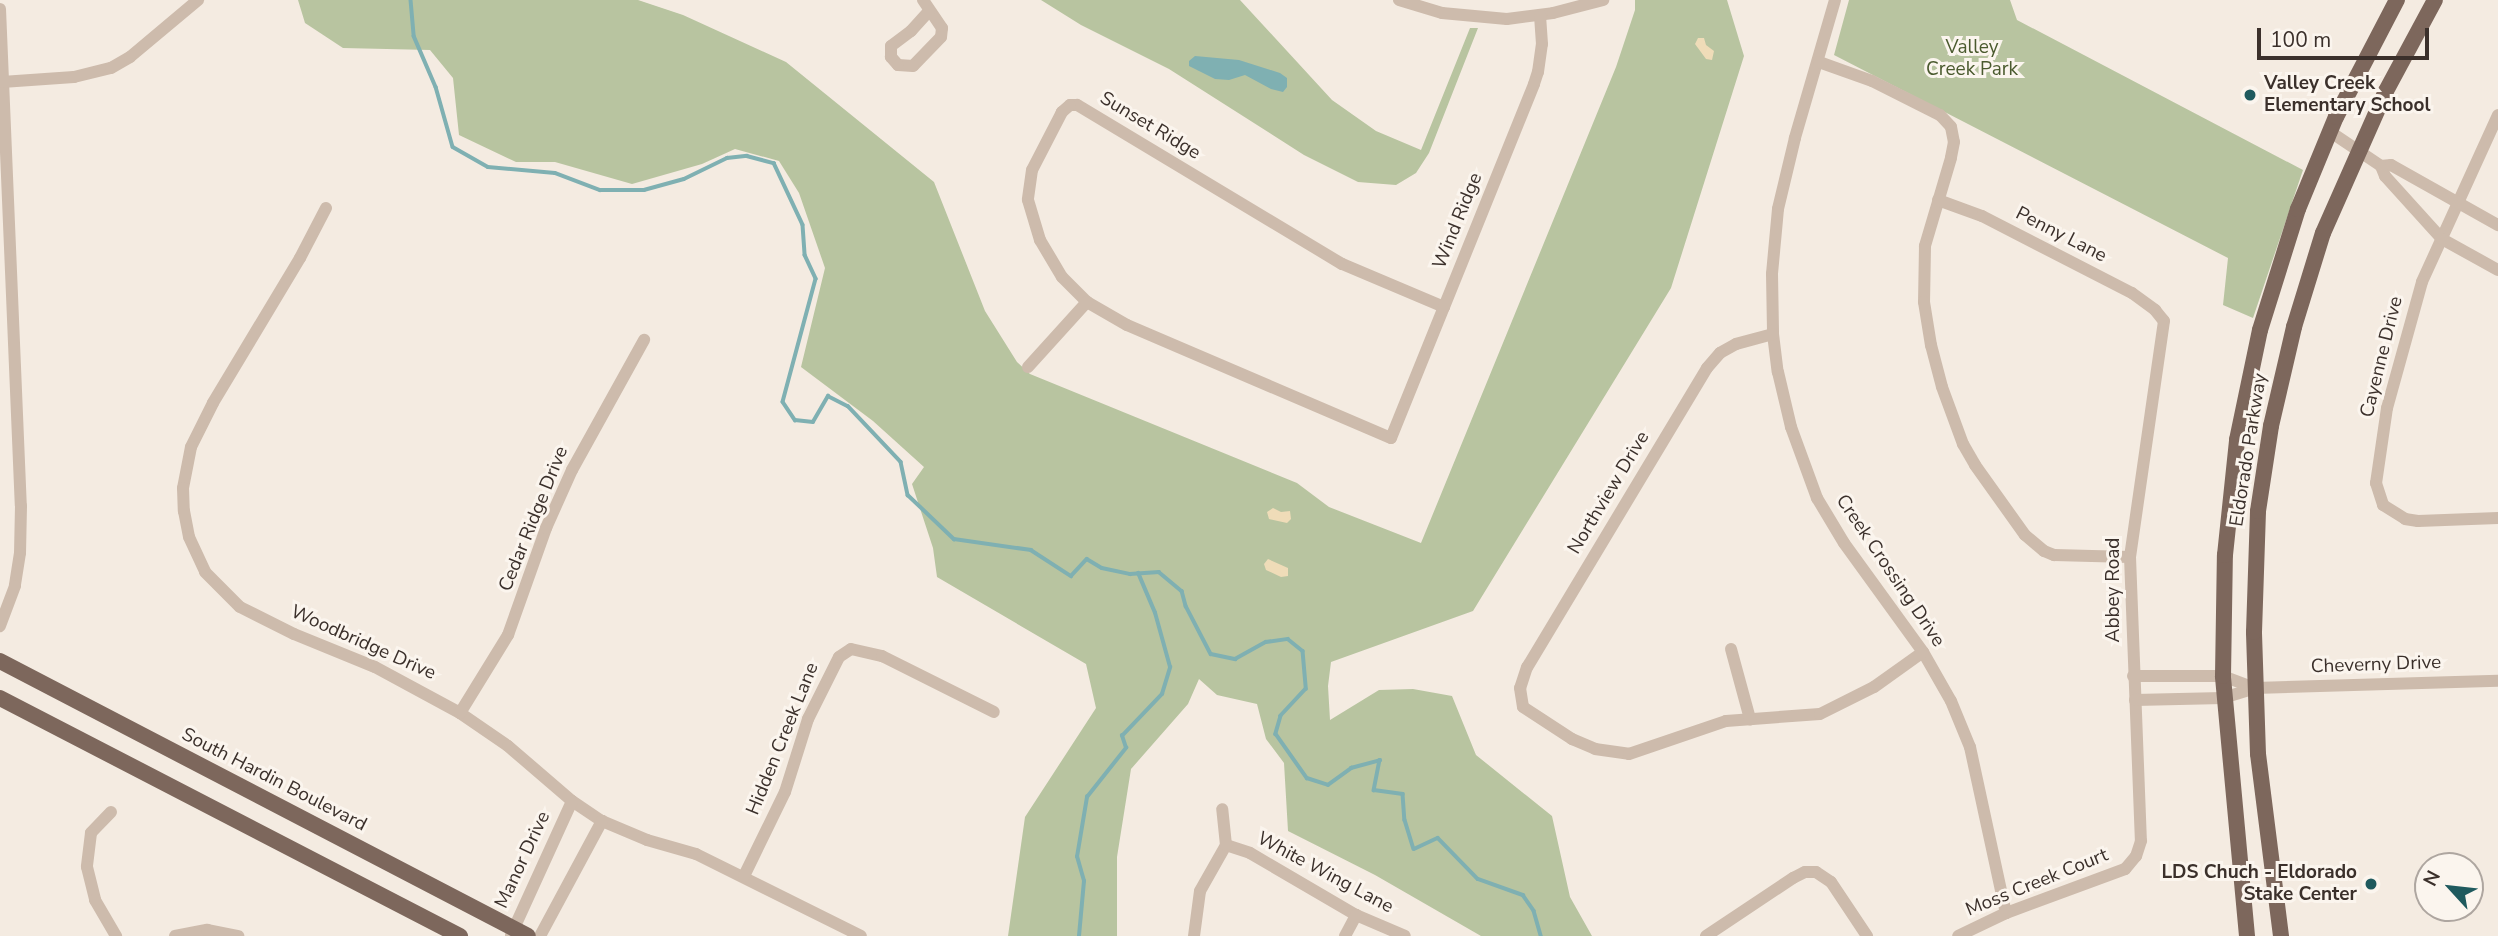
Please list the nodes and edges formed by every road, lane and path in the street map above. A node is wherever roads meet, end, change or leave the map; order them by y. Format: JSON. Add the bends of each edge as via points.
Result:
{"nodes":[{"id":1,"x":198,"y":0,"type":"edge"},
{"id":2,"x":1399,"y":0,"type":"edge"},
{"id":3,"x":1603,"y":0,"type":"edge"},
{"id":4,"x":1835,"y":0,"type":"edge"},
{"id":5,"x":2397,"y":0,"type":"edge"},
{"id":6,"x":2435,"y":0,"type":"edge"},
{"id":7,"x":926,"y":5,"type":"edge"},
{"id":8,"x":0,"y":9,"type":"edge"},
{"id":9,"x":1540,"y":15,"type":"junction"},
{"id":10,"x":1819,"y":62,"type":"junction"},
{"id":11,"x":2,"y":82,"type":"junction"},
{"id":12,"x":2498,"y":115,"type":"edge"},
{"id":13,"x":2329,"y":131,"type":"junction"},
{"id":14,"x":2359,"y":148,"type":"junction"},
{"id":15,"x":2381,"y":166,"type":"junction"},
{"id":16,"x":1938,"y":200,"type":"junction"},
{"id":17,"x":2458,"y":203,"type":"junction"},
{"id":18,"x":5,"y":207,"type":"edge"},
{"id":19,"x":326,"y":208,"type":"dead end"},
{"id":20,"x":2498,"y":225,"type":"edge"},
{"id":21,"x":2442,"y":239,"type":"junction"},
{"id":22,"x":2498,"y":270,"type":"edge"},
{"id":23,"x":1087,"y":302,"type":"junction"},
{"id":24,"x":1444,"y":307,"type":"junction"},
{"id":25,"x":2160,"y":316,"type":"joint"},
{"id":26,"x":1773,"y":334,"type":"junction"},
{"id":27,"x":644,"y":340,"type":"dead end"},
{"id":28,"x":1028,"y":367,"type":"dead end"},
{"id":29,"x":1391,"y":438,"type":"joint"},
{"id":30,"x":2498,"y":518,"type":"edge"},
{"id":31,"x":2130,"y":557,"type":"junction"},
{"id":32,"x":0,"y":626,"type":"edge"},
{"id":33,"x":1731,"y":649,"type":"dead end"},
{"id":34,"x":1923,"y":652,"type":"junction"},
{"id":35,"x":0,"y":661,"type":"edge"},
{"id":36,"x":2133,"y":676,"type":"junction"},
{"id":37,"x":2222,"y":676,"type":"junction"},
{"id":38,"x":2498,"y":681,"type":"edge"},
{"id":39,"x":2255,"y":688,"type":"junction"},
{"id":40,"x":0,"y":698,"type":"edge"},
{"id":41,"x":2223,"y":698,"type":"junction"},
{"id":42,"x":2136,"y":700,"type":"junction"},
{"id":43,"x":994,"y":712,"type":"dead end"},
{"id":44,"x":460,"y":713,"type":"junction"},
{"id":45,"x":1750,"y":719,"type":"junction"},
{"id":46,"x":572,"y":801,"type":"junction"},
{"id":47,"x":1222,"y":809,"type":"dead end"},
{"id":48,"x":111,"y":812,"type":"dead end"},
{"id":49,"x":602,"y":821,"type":"junction"},
{"id":50,"x":1226,"y":845,"type":"junction"},
{"id":51,"x":2129,"y":866,"type":"joint"},
{"id":52,"x":744,"y":876,"type":"junction"},
{"id":53,"x":2006,"y":913,"type":"junction"},
{"id":54,"x":1356,"y":915,"type":"junction"},
{"id":55,"x":512,"y":932,"type":"edge"},
{"id":56,"x":116,"y":936,"type":"edge"},
{"id":57,"x":175,"y":936,"type":"edge"},
{"id":58,"x":238,"y":936,"type":"edge"},
{"id":59,"x":460,"y":936,"type":"edge"},
{"id":60,"x":528,"y":936,"type":"edge"},
{"id":61,"x":540,"y":936,"type":"edge"},
{"id":62,"x":861,"y":936,"type":"edge"},
{"id":63,"x":1194,"y":936,"type":"edge"},
{"id":64,"x":1345,"y":936,"type":"edge"},
{"id":65,"x":1405,"y":936,"type":"edge"},
{"id":66,"x":1706,"y":936,"type":"edge"},
{"id":67,"x":1867,"y":936,"type":"edge"},
{"id":68,"x":1958,"y":936,"type":"edge"},
{"id":69,"x":2247,"y":936,"type":"edge"},
{"id":70,"x":2281,"y":936,"type":"edge"}],
"edges":[{"from":1,"to":11,"type":"street","via":[[111,68],[74,77]]},
{"from":2,"to":9,"type":"street","via":[[1474,18]]},
{"from":3,"to":9,"type":"street"},
{"from":4,"to":10,"type":"street","name":"Creek Crossing Drive"},
{"from":5,"to":13,"type":"main road","name":"Eldorado Parkway"},
{"from":6,"to":14,"type":"main road","name":"Eldorado Parkway"},
{"from":7,"to":7,"type":"street","via":[[942,28],[941,37],[913,66],[901,67],[891,57],[891,46],[911,31]]},
{"from":8,"to":11,"type":"street"},
{"from":9,"to":24,"type":"street","name":"Wind Ridge","via":[[1538,72]]},
{"from":10,"to":16,"type":"street","via":[[1883,86],[1940,115],[1951,127],[1954,142]]},
{"from":10,"to":26,"type":"street","name":"Creek Crossing Drive","via":[[1779,209]]},
{"from":11,"to":18,"type":"street"},
{"from":12,"to":17,"type":"street","name":"Cayenne Drive"},
{"from":13,"to":14,"type":"street"},
{"from":13,"to":37,"type":"main road","name":"Eldorado Parkway","via":[[2286,244],[2248,380],[2227,531]]},
{"from":14,"to":15,"type":"street"},
{"from":14,"to":39,"type":"main road","name":"Eldorado Parkway","via":[[2308,278],[2271,426],[2258,511]]},
{"from":15,"to":17,"type":"street","via":[[2391,165]]},
{"from":15,"to":21,"type":"street"},
{"from":16,"to":25,"type":"street","name":"Penny Lane","via":[[1982,216],[2086,268],[2147,302]]},
{"from":16,"to":31,"type":"street","via":[[1925,247],[1924,302],[1934,355],[1963,444],[2025,535],[2044,551],[2073,557]]},
{"from":17,"to":20,"type":"street"},
{"from":17,"to":21,"type":"street","name":"Cayenne Drive"},
{"from":18,"to":32,"type":"street","via":[[20,553],[15,586]]},
{"from":19,"to":44,"type":"street","name":"Woodbridge Drive","via":[[191,447],[183,488],[189,537],[205,572],[240,607],[375,667]]},
{"from":21,"to":22,"type":"street"},
{"from":21,"to":30,"type":"street","name":"Cayenne Drive","via":[[2422,282],[2396,373],[2378,461],[2378,496],[2392,513],[2418,522]]},
{"from":23,"to":24,"type":"street","name":"Sunset Ridge","via":[[1046,253],[1028,200],[1037,160],[1062,112],[1073,104],[1326,255]]},
{"from":23,"to":28,"type":"street"},
{"from":23,"to":29,"type":"street","name":"Sunset Ridge","via":[[1127,325]]},
{"from":24,"to":29,"type":"street","name":"Wind Ridge"},
{"from":25,"to":31,"type":"street","name":"Abbey Road","via":[[2164,331]]},
{"from":26,"to":34,"type":"street","name":"Creek Crossing Drive","via":[[1791,427],[1817,498]]},
{"from":26,"to":45,"type":"street","name":"Northview Drive","via":[[1736,344],[1707,368],[1527,667],[1520,688],[1523,707],[1572,739],[1595,749],[1629,754],[1705,726]]},
{"from":27,"to":44,"type":"street","name":"Cedar Ridge Drive","via":[[572,470],[508,635]]},
{"from":31,"to":36,"type":"street","name":"Abbey Road"},
{"from":33,"to":45,"type":"street"},
{"from":34,"to":45,"type":"street","via":[[1874,687],[1820,714]]},
{"from":34,"to":53,"type":"street","name":"Creek Crossing Drive","via":[[1970,747]]},
{"from":35,"to":55,"type":"main road","name":"South Hardin Boulevard"},
{"from":36,"to":37,"type":"street","name":"Cheverny Drive"},
{"from":36,"to":42,"type":"street","name":"Abbey Road"},
{"from":37,"to":39,"type":"street","name":"Cheverny Drive"},
{"from":37,"to":41,"type":"main road","name":"Eldorado Parkway"},
{"from":38,"to":39,"type":"street","name":"Cheverny Drive"},
{"from":39,"to":41,"type":"street","name":"Cheverny Drive"},
{"from":39,"to":70,"type":"main road","name":"Eldorado Parkway","via":[[2259,766]]},
{"from":40,"to":59,"type":"main road"},
{"from":41,"to":42,"type":"street","name":"Cheverny Drive"},
{"from":41,"to":69,"type":"main road","name":"Eldorado Parkway"},
{"from":42,"to":51,"type":"street","name":"Abbey Road","via":[[2141,841]]},
{"from":43,"to":52,"type":"street","name":"Hidden Creek Lane","via":[[882,656],[850,649],[839,657],[808,719],[785,792]]},
{"from":44,"to":46,"type":"street","name":"Woodbridge Drive","via":[[508,746]]},
{"from":46,"to":49,"type":"street","name":"Woodbridge Drive"},
{"from":46,"to":55,"type":"street","name":"Manor Drive"},
{"from":47,"to":50,"type":"street"},
{"from":48,"to":56,"type":"street","via":[[91,833],[87,867],[95,900]]},
{"from":49,"to":52,"type":"street","name":"Woodbridge Drive"},
{"from":49,"to":61,"type":"street"},
{"from":50,"to":54,"type":"street","name":"White Wing Lane","via":[[1250,853]]},
{"from":50,"to":63,"type":"street","via":[[1200,891]]},
{"from":51,"to":53,"type":"street","name":"Moss Creek Court"},
{"from":52,"to":62,"type":"street","name":"Woodbridge Drive"},
{"from":53,"to":68,"type":"street","name":"Moss Creek Court"},
{"from":54,"to":64,"type":"street"},
{"from":54,"to":65,"type":"street","name":"White Wing Lane"},
{"from":55,"to":60,"type":"main road","name":"South Hardin Boulevard"},
{"from":57,"to":58,"type":"street","via":[[206,929]]},
{"from":66,"to":67,"type":"street","via":[[1805,872],[1816,872],[1831,882]]}]}
